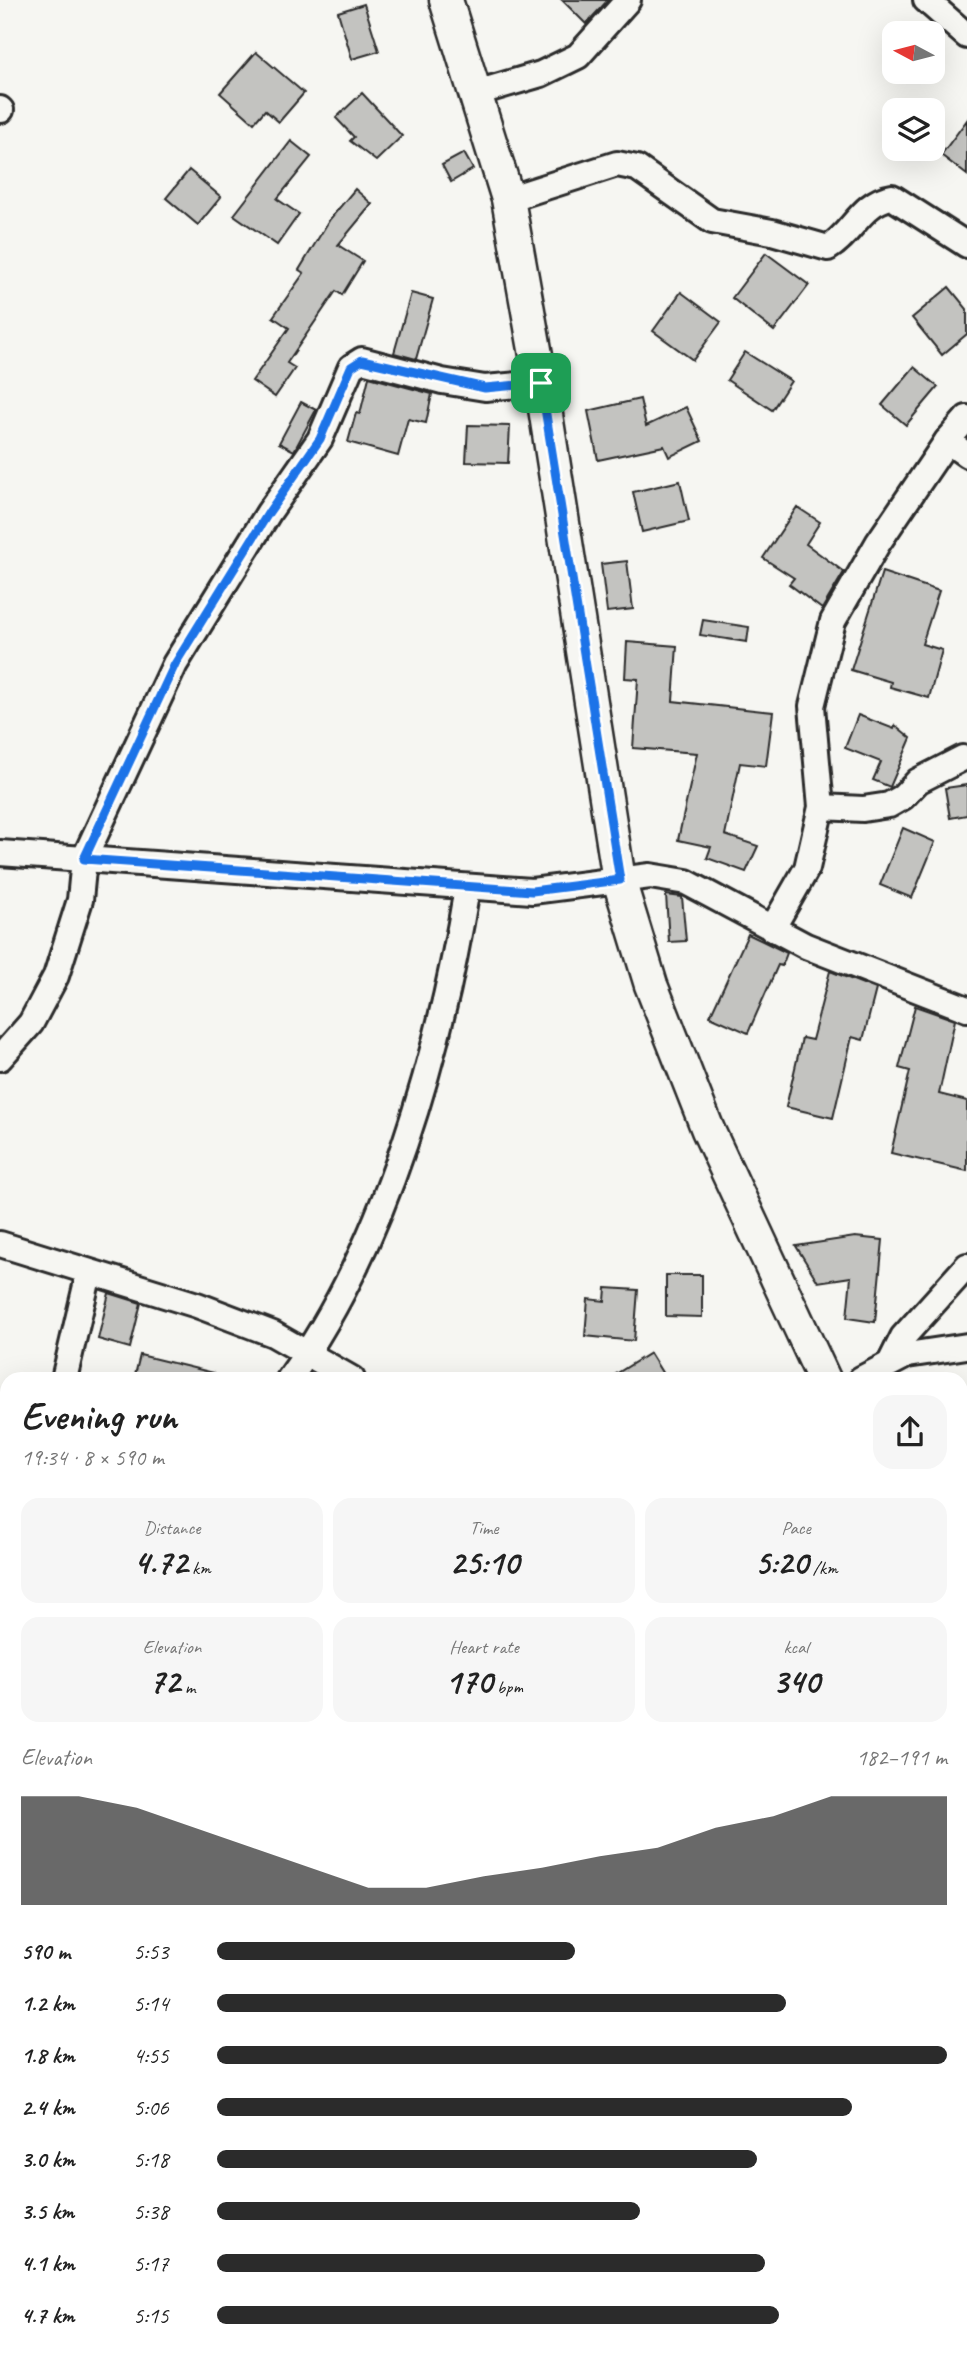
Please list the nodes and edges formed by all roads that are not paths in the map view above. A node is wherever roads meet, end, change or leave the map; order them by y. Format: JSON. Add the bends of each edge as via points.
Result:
{"nodes":[{"id":1,"x":446,"y":0,"type":"edge"},
{"id":2,"x":628,"y":0,"type":"edge"},
{"id":3,"x":926,"y":0,"type":"edge"},
{"id":4,"x":967,"y":36,"type":"edge"},
{"id":5,"x":476,"y":93,"type":"junction"},
{"id":6,"x":508,"y":199,"type":"junction"},
{"id":7,"x":967,"y":245,"type":"edge"},
{"id":8,"x":541,"y":383,"type":"junction"},
{"id":9,"x":967,"y":418,"type":"edge"},
{"id":10,"x":947,"y":441,"type":"junction"},
{"id":11,"x":967,"y":455,"type":"edge"},
{"id":12,"x":963,"y":758,"type":"dead end"},
{"id":13,"x":821,"y":807,"type":"junction"},
{"id":14,"x":0,"y":853,"type":"edge"},
{"id":15,"x":84,"y":859,"type":"junction"},
{"id":16,"x":620,"y":880,"type":"junction"},
{"id":17,"x":467,"y":888,"type":"junction"},
{"id":18,"x":772,"y":929,"type":"junction"},
{"id":19,"x":967,"y":1009,"type":"edge"},
{"id":20,"x":0,"y":1058,"type":"edge"},
{"id":21,"x":0,"y":1244,"type":"edge"},
{"id":22,"x":967,"y":1266,"type":"edge"},
{"id":23,"x":89,"y":1273,"type":"junction"},
{"id":24,"x":967,"y":1346,"type":"edge"},
{"id":25,"x":307,"y":1354,"type":"junction"},
{"id":26,"x":890,"y":1363,"type":"junction"},
{"id":27,"x":66,"y":1372,"type":"edge"},
{"id":28,"x":294,"y":1372,"type":"edge"},
{"id":29,"x":339,"y":1372,"type":"edge"},
{"id":30,"x":821,"y":1372,"type":"edge"},
{"id":31,"x":874,"y":1372,"type":"edge"}],
"edges":[{"from":1,"to":5,"type":"main road"},
{"from":2,"to":5,"type":"street","via":[[578,56],[541,74]]},
{"from":3,"to":4,"type":"street"},
{"from":5,"to":6,"type":"main road"},
{"from":6,"to":7,"type":"street","via":[[617,164],[637,169],[712,221],[828,248],[870,204],[892,198]]},
{"from":6,"to":8,"type":"main road"},
{"from":8,"to":15,"type":"street","via":[[485,388],[356,362],[320,439],[175,664]]},
{"from":8,"to":16,"type":"main road"},
{"from":9,"to":10,"type":"street"},
{"from":10,"to":11,"type":"street"},
{"from":10,"to":13,"type":"street","via":[[878,543],[833,621],[812,706]]},
{"from":12,"to":13,"type":"street","via":[[918,780],[889,805]]},
{"from":13,"to":18,"type":"street","via":[[807,867]]},
{"from":14,"to":15,"type":"street"},
{"from":15,"to":17,"type":"street"},
{"from":15,"to":20,"type":"street","via":[[80,900],[56,975],[32,1023]]},
{"from":16,"to":17,"type":"street","via":[[532,891]]},
{"from":16,"to":18,"type":"street","via":[[650,876],[686,882]]},
{"from":16,"to":30,"type":"main road","via":[[651,985],[708,1129]]},
{"from":17,"to":25,"type":"street","via":[[455,963],[384,1205]]},
{"from":18,"to":19,"type":"street"},
{"from":21,"to":23,"type":"street"},
{"from":22,"to":26,"type":"street","via":[[903,1337]]},
{"from":23,"to":25,"type":"street","via":[[273,1334]]},
{"from":23,"to":27,"type":"street"},
{"from":24,"to":26,"type":"street"},
{"from":25,"to":28,"type":"street"},
{"from":25,"to":29,"type":"street"},
{"from":26,"to":31,"type":"street"}]}
